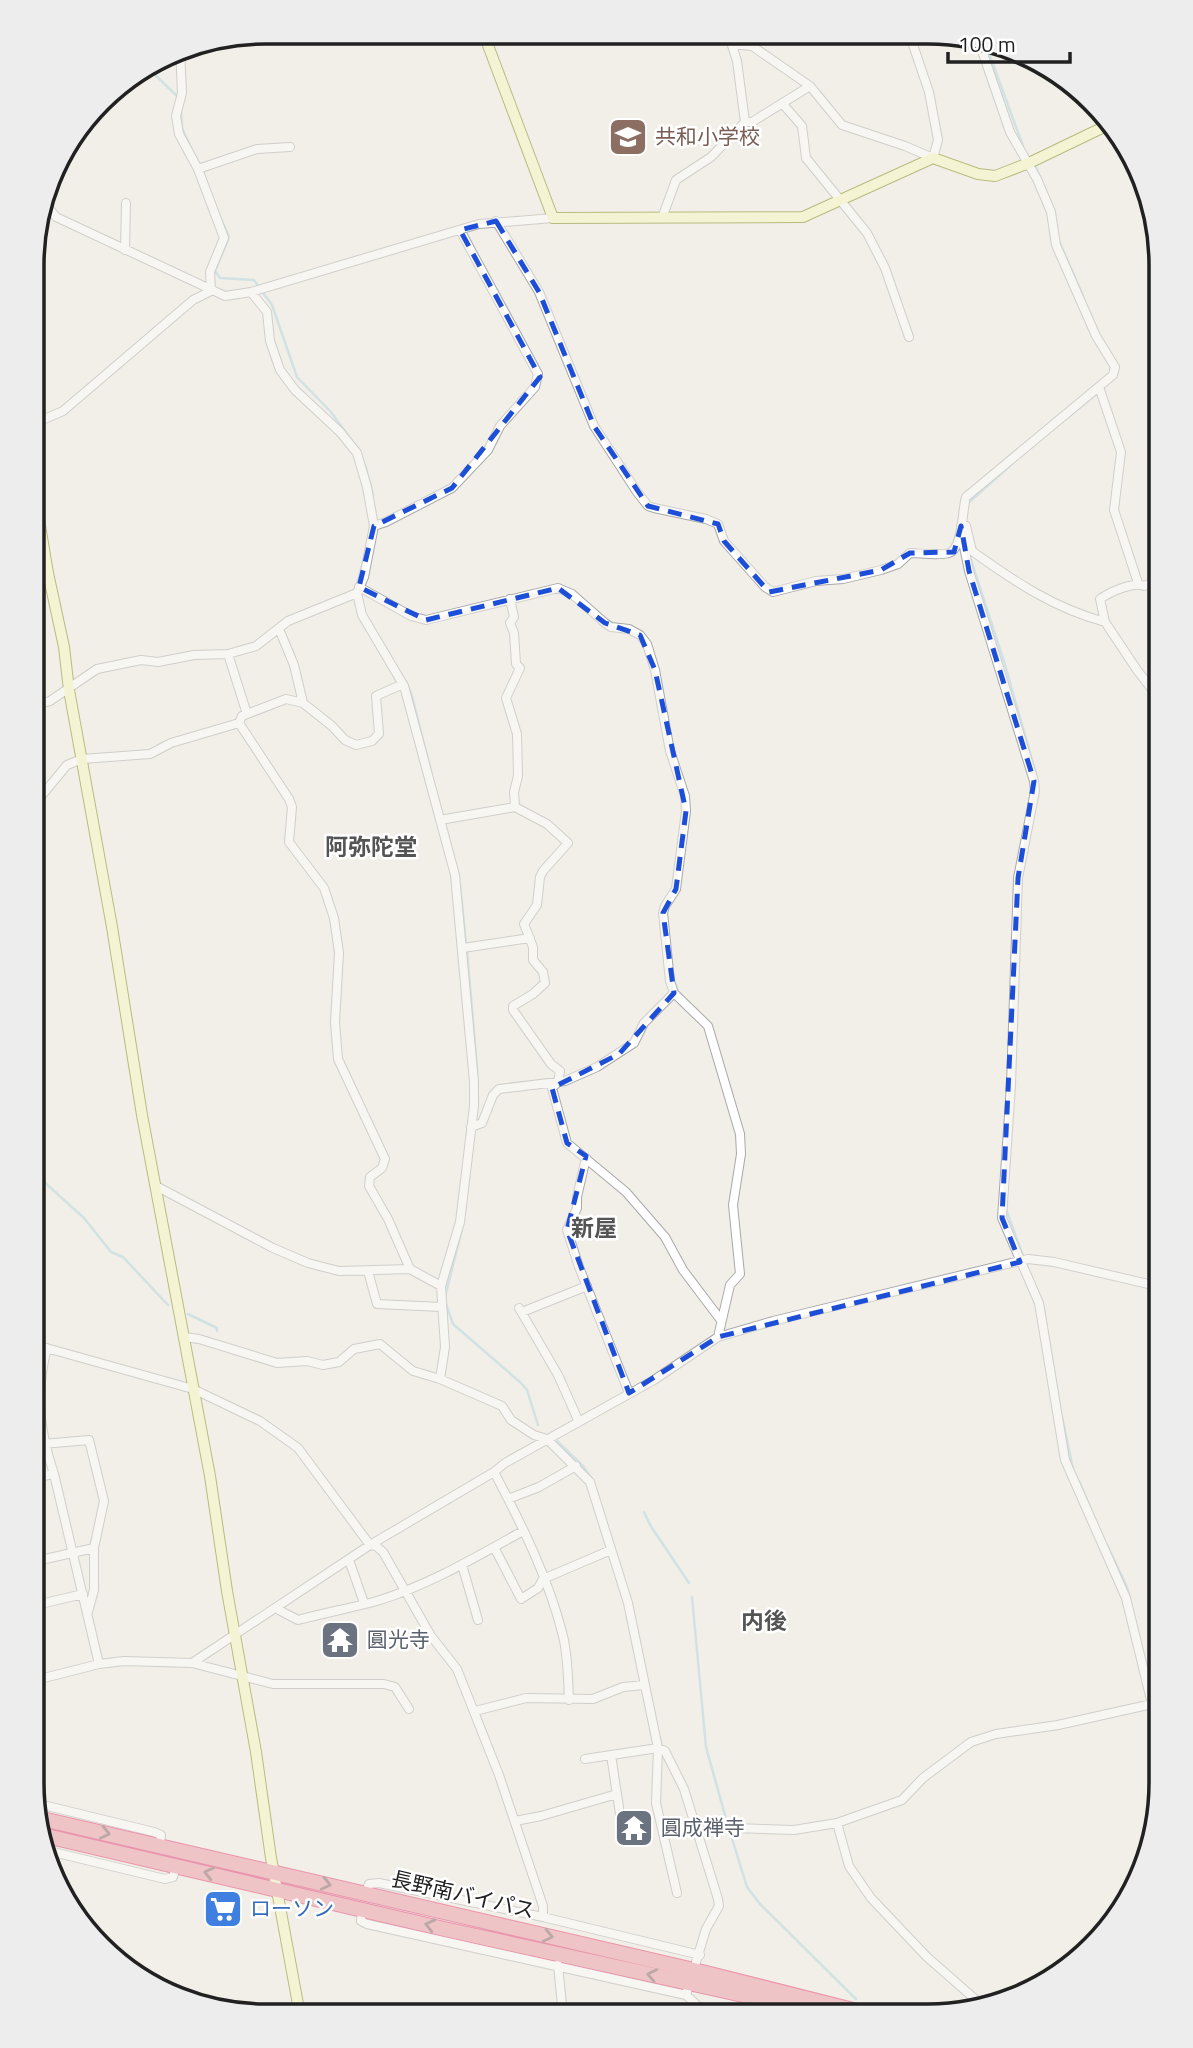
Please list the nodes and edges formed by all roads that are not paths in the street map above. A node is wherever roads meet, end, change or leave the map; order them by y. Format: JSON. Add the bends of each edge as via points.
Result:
{"nodes":[{"id":1,"x":489,"y":44,"type":"edge"},
{"id":2,"x":732,"y":44,"type":"joint"},
{"id":3,"x":913,"y":44,"type":"edge"},
{"id":4,"x":982,"y":50,"type":"edge"},
{"id":5,"x":181,"y":61,"type":"edge"},
{"id":6,"x":810,"y":86,"type":"junction"},
{"id":7,"x":782,"y":103,"type":"junction"},
{"id":8,"x":745,"y":122,"type":"junction"},
{"id":9,"x":1102,"y":128,"type":"edge"},
{"id":10,"x":290,"y":146,"type":"dead end"},
{"id":11,"x":933,"y":158,"type":"junction"},
{"id":12,"x":1029,"y":163,"type":"junction"},
{"id":13,"x":198,"y":169,"type":"junction"},
{"id":14,"x":841,"y":200,"type":"junction"},
{"id":15,"x":126,"y":203,"type":"dead end"},
{"id":16,"x":51,"y":211,"type":"edge"},
{"id":17,"x":553,"y":218,"type":"junction"},
{"id":18,"x":663,"y":218,"type":"junction"},
{"id":19,"x":496,"y":221,"type":"junction"},
{"id":20,"x":460,"y":230,"type":"junction"},
{"id":21,"x":125,"y":250,"type":"junction"},
{"id":22,"x":211,"y":291,"type":"junction"},
{"id":23,"x":251,"y":292,"type":"junction"},
{"id":24,"x":909,"y":337,"type":"dead end"},
{"id":25,"x":1100,"y":390,"type":"junction"},
{"id":26,"x":44,"y":420,"type":"edge"},
{"id":27,"x":374,"y":526,"type":"junction"},
{"id":28,"x":961,"y":526,"type":"junction"},
{"id":29,"x":44,"y":549,"type":"edge"},
{"id":30,"x":44,"y":569,"type":"edge"},
{"id":31,"x":48,"y":573,"type":"junction"},
{"id":32,"x":1138,"y":583,"type":"junction"},
{"id":33,"x":1149,"y":584,"type":"edge"},
{"id":34,"x":358,"y":590,"type":"junction"},
{"id":35,"x":510,"y":599,"type":"junction"},
{"id":36,"x":1105,"y":622,"type":"junction"},
{"id":37,"x":279,"y":629,"type":"junction"},
{"id":38,"x":228,"y":654,"type":"junction"},
{"id":39,"x":403,"y":684,"type":"junction"},
{"id":40,"x":1149,"y":686,"type":"edge"},
{"id":41,"x":69,"y":690,"type":"junction"},
{"id":42,"x":44,"y":703,"type":"edge"},
{"id":43,"x":303,"y":703,"type":"junction"},
{"id":44,"x":247,"y":714,"type":"junction"},
{"id":45,"x":239,"y":723,"type":"junction"},
{"id":46,"x":82,"y":759,"type":"junction"},
{"id":47,"x":44,"y":793,"type":"edge"},
{"id":48,"x":515,"y":807,"type":"junction"},
{"id":49,"x":440,"y":820,"type":"junction"},
{"id":50,"x":530,"y":938,"type":"junction"},
{"id":51,"x":463,"y":948,"type":"junction"},
{"id":52,"x":674,"y":993,"type":"junction"},
{"id":53,"x":558,"y":1082,"type":"junction"},
{"id":54,"x":471,"y":1127,"type":"junction"},
{"id":55,"x":586,"y":1158,"type":"junction"},
{"id":56,"x":156,"y":1186,"type":"junction"},
{"id":57,"x":1024,"y":1261,"type":"junction"},
{"id":58,"x":410,"y":1269,"type":"junction"},
{"id":59,"x":368,"y":1271,"type":"junction"},
{"id":60,"x":1149,"y":1284,"type":"edge"},
{"id":61,"x":441,"y":1286,"type":"junction"},
{"id":62,"x":587,"y":1286,"type":"junction"},
{"id":63,"x":442,"y":1307,"type":"junction"},
{"id":64,"x":720,"y":1319,"type":"junction"},
{"id":65,"x":184,"y":1337,"type":"junction"},
{"id":66,"x":718,"y":1337,"type":"junction"},
{"id":67,"x":44,"y":1347,"type":"edge"},
{"id":68,"x":47,"y":1348,"type":"junction"},
{"id":69,"x":44,"y":1361,"type":"edge"},
{"id":70,"x":440,"y":1380,"type":"junction"},
{"id":71,"x":192,"y":1390,"type":"junction"},
{"id":72,"x":628,"y":1393,"type":"junction"},
{"id":73,"x":579,"y":1422,"type":"junction"},
{"id":74,"x":547,"y":1439,"type":"junction"},
{"id":75,"x":44,"y":1444,"type":"edge"},
{"id":76,"x":44,"y":1447,"type":"edge"},
{"id":77,"x":576,"y":1466,"type":"junction"},
{"id":78,"x":494,"y":1472,"type":"junction"},
{"id":79,"x":54,"y":1474,"type":"junction"},
{"id":80,"x":44,"y":1476,"type":"edge"},
{"id":81,"x":508,"y":1499,"type":"junction"},
{"id":82,"x":523,"y":1531,"type":"junction"},
{"id":83,"x":370,"y":1545,"type":"junction"},
{"id":84,"x":94,"y":1548,"type":"junction"},
{"id":85,"x":494,"y":1548,"type":"junction"},
{"id":86,"x":611,"y":1550,"type":"junction"},
{"id":87,"x":73,"y":1554,"type":"junction"},
{"id":88,"x":44,"y":1560,"type":"edge"},
{"id":89,"x":349,"y":1560,"type":"junction"},
{"id":90,"x":462,"y":1565,"type":"junction"},
{"id":91,"x":543,"y":1579,"type":"junction"},
{"id":92,"x":405,"y":1591,"type":"junction"},
{"id":93,"x":83,"y":1594,"type":"junction"},
{"id":94,"x":44,"y":1603,"type":"edge"},
{"id":95,"x":364,"y":1603,"type":"junction"},
{"id":96,"x":277,"y":1609,"type":"junction"},
{"id":97,"x":88,"y":1615,"type":"junction"},
{"id":98,"x":478,"y":1620,"type":"dead end"},
{"id":99,"x":234,"y":1635,"type":"junction"},
{"id":100,"x":192,"y":1663,"type":"junction"},
{"id":101,"x":99,"y":1664,"type":"junction"},
{"id":102,"x":44,"y":1678,"type":"edge"},
{"id":103,"x":241,"y":1678,"type":"junction"},
{"id":104,"x":645,"y":1685,"type":"junction"},
{"id":105,"x":1149,"y":1692,"type":"edge"},
{"id":106,"x":569,"y":1700,"type":"junction"},
{"id":107,"x":1149,"y":1705,"type":"edge"},
{"id":108,"x":409,"y":1709,"type":"dead end"},
{"id":109,"x":475,"y":1711,"type":"junction"},
{"id":110,"x":658,"y":1748,"type":"junction"},
{"id":111,"x":611,"y":1755,"type":"junction"},
{"id":112,"x":585,"y":1759,"type":"dead end"},
{"id":113,"x":617,"y":1794,"type":"junction"},
{"id":114,"x":45,"y":1805,"type":"edge"},
{"id":115,"x":620,"y":1814,"type":"dead end"},
{"id":116,"x":47,"y":1820,"type":"edge"},
{"id":117,"x":514,"y":1821,"type":"junction"},
{"id":118,"x":838,"y":1823,"type":"junction"},
{"id":119,"x":698,"y":1831,"type":"junction"},
{"id":120,"x":51,"y":1837,"type":"edge"},
{"id":121,"x":160,"y":1846,"type":"junction"},
{"id":122,"x":55,"y":1852,"type":"edge"},
{"id":123,"x":176,"y":1867,"type":"junction"},
{"id":124,"x":274,"y":1872,"type":"junction"},
{"id":125,"x":277,"y":1889,"type":"junction"},
{"id":126,"x":365,"y":1893,"type":"junction"},
{"id":127,"x":677,"y":1893,"type":"dead end"},
{"id":128,"x":362,"y":1909,"type":"junction"},
{"id":129,"x":543,"y":1917,"type":"junction"},
{"id":130,"x":700,"y":1955,"type":"junction"},
{"id":131,"x":558,"y":1965,"type":"junction"},
{"id":132,"x":690,"y":1983,"type":"junction"},
{"id":133,"x":975,"y":1999,"type":"edge"},
{"id":134,"x":298,"y":2004,"type":"edge"},
{"id":135,"x":562,"y":2004,"type":"edge"},
{"id":136,"x":698,"y":2004,"type":"edge"},
{"id":137,"x":785,"y":2004,"type":"edge"},
{"id":138,"x":809,"y":2004,"type":"edge"}],
"edges":[{"from":1,"to":17,"type":"street"},
{"from":2,"to":6,"type":"street","via":[[752,46]]},
{"from":2,"to":8,"type":"street"},
{"from":3,"to":11,"type":"street","via":[[929,92],[938,140]]},
{"from":4,"to":12,"type":"street","via":[[1010,132]]},
{"from":5,"to":13,"type":"street","via":[[182,93],[176,116],[179,134]]},
{"from":6,"to":7,"type":"street"},
{"from":6,"to":11,"type":"street","via":[[842,125]]},
{"from":7,"to":8,"type":"street"},
{"from":7,"to":14,"type":"street","via":[[802,126],[806,158]]},
{"from":8,"to":18,"type":"street","via":[[711,158],[676,180]]},
{"from":9,"to":12,"type":"street"},
{"from":10,"to":13,"type":"street","via":[[257,149]]},
{"from":11,"to":12,"type":"street","via":[[995,176]]},
{"from":11,"to":14,"type":"street"},
{"from":12,"to":25,"type":"street","via":[[1051,212],[1056,245],[1096,336],[1115,367]]},
{"from":13,"to":22,"type":"street","via":[[224,238],[210,272]]},
{"from":14,"to":18,"type":"street","via":[[803,217]]},
{"from":14,"to":24,"type":"street","via":[[867,233],[885,268]]},
{"from":15,"to":21,"type":"street"},
{"from":16,"to":21,"type":"street"},
{"from":17,"to":18,"type":"street"},
{"from":17,"to":19,"type":"street"},
{"from":19,"to":20,"type":"street"},
{"from":19,"to":28,"type":"street","via":[[539,292],[594,426],[637,492],[648,506],[718,524],[724,541],[769,590],[881,570],[910,553],[950,552],[956,548]]},
{"from":20,"to":23,"type":"street"},
{"from":20,"to":27,"type":"street","via":[[539,380],[500,426],[488,450],[452,488]]},
{"from":21,"to":22,"type":"street"},
{"from":22,"to":23,"type":"street","via":[[225,296]]},
{"from":22,"to":26,"type":"street","via":[[193,300],[63,411]]},
{"from":23,"to":27,"type":"street","via":[[267,312],[280,370],[357,453]]},
{"from":25,"to":28,"type":"street","via":[[966,497]]},
{"from":25,"to":32,"type":"street","via":[[1121,452],[1114,510]]},
{"from":27,"to":34,"type":"street"},
{"from":28,"to":36,"type":"street","via":[[966,526],[972,551],[1013,579],[1066,610]]},
{"from":28,"to":57,"type":"street","via":[[969,571],[1035,791],[1017,878],[1002,1218]]},
{"from":29,"to":31,"type":"street"},
{"from":30,"to":31,"type":"street"},
{"from":31,"to":41,"type":"street","via":[[65,647]]},
{"from":32,"to":33,"type":"street"},
{"from":32,"to":36,"type":"street","via":[[1111,590],[1100,599]]},
{"from":34,"to":35,"type":"street","via":[[426,620]]},
{"from":34,"to":37,"type":"street"},
{"from":34,"to":39,"type":"street","via":[[362,615]]},
{"from":35,"to":48,"type":"street","via":[[520,668],[506,698],[517,734]]},
{"from":35,"to":52,"type":"street","via":[[558,588],[572,594],[605,623],[635,632],[647,644],[670,751],[685,796],[676,889],[663,913]]},
{"from":36,"to":40,"type":"street"},
{"from":37,"to":38,"type":"street","via":[[256,646]]},
{"from":37,"to":43,"type":"street"},
{"from":38,"to":41,"type":"street","via":[[121,663],[97,669]]},
{"from":38,"to":44,"type":"street"},
{"from":39,"to":43,"type":"street","via":[[376,696],[379,734],[356,745]]},
{"from":39,"to":49,"type":"street"},
{"from":41,"to":42,"type":"street"},
{"from":41,"to":46,"type":"street"},
{"from":43,"to":44,"type":"street","via":[[286,699]]},
{"from":44,"to":45,"type":"street"},
{"from":45,"to":46,"type":"street","via":[[150,754]]},
{"from":45,"to":58,"type":"street","via":[[289,799],[289,842],[324,888],[334,918],[339,953],[338,1059],[385,1159],[370,1177],[369,1186]]},
{"from":46,"to":47,"type":"street","via":[[67,765]]},
{"from":46,"to":56,"type":"street"},
{"from":48,"to":49,"type":"street"},
{"from":48,"to":50,"type":"street","via":[[568,842],[540,877],[537,905],[524,924]]},
{"from":49,"to":51,"type":"street","via":[[455,875]]},
{"from":50,"to":51,"type":"street"},
{"from":50,"to":53,"type":"street","via":[[533,960],[545,983],[513,1010],[560,1072]]},
{"from":51,"to":54,"type":"street","via":[[474,1082]]},
{"from":52,"to":53,"type":"street","via":[[644,1023],[634,1043],[579,1077]]},
{"from":52,"to":64,"type":"street","via":[[708,1026],[740,1134],[733,1205],[740,1274],[730,1285]]},
{"from":53,"to":54,"type":"street","via":[[499,1089],[482,1123]]},
{"from":53,"to":55,"type":"street","via":[[552,1097],[567,1143]]},
{"from":54,"to":61,"type":"street","via":[[460,1222]]},
{"from":55,"to":62,"type":"street","via":[[578,1208],[567,1230]]},
{"from":55,"to":64,"type":"street","via":[[626,1192],[664,1237]]},
{"from":56,"to":59,"type":"street","via":[[308,1263],[339,1271]]},
{"from":56,"to":65,"type":"street"},
{"from":57,"to":60,"type":"street","via":[[1054,1262]]},
{"from":57,"to":66,"type":"street"},
{"from":57,"to":105,"type":"street","via":[[1039,1303],[1065,1460],[1126,1598]]},
{"from":58,"to":59,"type":"street"},
{"from":58,"to":61,"type":"street"},
{"from":59,"to":63,"type":"street","via":[[377,1304]]},
{"from":61,"to":63,"type":"street"},
{"from":62,"to":72,"type":"street"},
{"from":62,"to":73,"type":"street","via":[[521,1310]]},
{"from":63,"to":70,"type":"street"},
{"from":64,"to":66,"type":"street"},
{"from":65,"to":70,"type":"street","via":[[277,1363],[323,1365],[339,1362],[355,1349],[380,1344],[413,1371]]},
{"from":65,"to":71,"type":"street"},
{"from":66,"to":72,"type":"street"},
{"from":67,"to":68,"type":"street"},
{"from":68,"to":69,"type":"street"},
{"from":68,"to":71,"type":"street"},
{"from":70,"to":74,"type":"street","via":[[502,1406],[511,1420]]},
{"from":71,"to":83,"type":"street","via":[[260,1421],[298,1448]]},
{"from":71,"to":99,"type":"street"},
{"from":72,"to":73,"type":"street"},
{"from":73,"to":74,"type":"street"},
{"from":74,"to":77,"type":"street"},
{"from":74,"to":78,"type":"street"},
{"from":75,"to":84,"type":"street","via":[[89,1440],[104,1501]]},
{"from":76,"to":79,"type":"street"},
{"from":77,"to":81,"type":"street"},
{"from":77,"to":86,"type":"street","via":[[590,1482]]},
{"from":78,"to":81,"type":"street"},
{"from":78,"to":83,"type":"street"},
{"from":79,"to":80,"type":"street"},
{"from":79,"to":87,"type":"street"},
{"from":81,"to":82,"type":"street"},
{"from":82,"to":85,"type":"street"},
{"from":82,"to":91,"type":"street"},
{"from":83,"to":89,"type":"street"},
{"from":83,"to":92,"type":"street","via":[[383,1552]]},
{"from":84,"to":87,"type":"street"},
{"from":84,"to":97,"type":"street","via":[[94,1590]]},
{"from":85,"to":90,"type":"street"},
{"from":85,"to":91,"type":"street","via":[[521,1599]]},
{"from":86,"to":91,"type":"street"},
{"from":86,"to":104,"type":"street","via":[[628,1603]]},
{"from":87,"to":88,"type":"street"},
{"from":87,"to":93,"type":"street"},
{"from":89,"to":95,"type":"street"},
{"from":89,"to":96,"type":"street"},
{"from":90,"to":92,"type":"street"},
{"from":90,"to":98,"type":"street"},
{"from":91,"to":106,"type":"street","via":[[564,1637]]},
{"from":92,"to":95,"type":"street"},
{"from":92,"to":109,"type":"street","via":[[457,1669]]},
{"from":93,"to":94,"type":"street"},
{"from":93,"to":97,"type":"street"},
{"from":95,"to":96,"type":"street","via":[[298,1620]]},
{"from":96,"to":99,"type":"street"},
{"from":97,"to":101,"type":"street"},
{"from":99,"to":100,"type":"street"},
{"from":99,"to":103,"type":"street"},
{"from":100,"to":101,"type":"street"},
{"from":100,"to":103,"type":"street"},
{"from":101,"to":102,"type":"street"},
{"from":103,"to":108,"type":"street","via":[[273,1684],[384,1684],[395,1687]]},
{"from":103,"to":124,"type":"street"},
{"from":104,"to":106,"type":"street","via":[[623,1687],[593,1699]]},
{"from":104,"to":110,"type":"street"},
{"from":106,"to":109,"type":"street","via":[[526,1698]]},
{"from":107,"to":118,"type":"street","via":[[971,1742],[902,1800]]},
{"from":109,"to":117,"type":"street"},
{"from":110,"to":111,"type":"street"},
{"from":110,"to":119,"type":"street","via":[[665,1751],[684,1789]]},
{"from":110,"to":127,"type":"street","via":[[656,1803]]},
{"from":111,"to":112,"type":"street"},
{"from":111,"to":113,"type":"street"},
{"from":113,"to":115,"type":"street"},
{"from":113,"to":117,"type":"street"},
{"from":114,"to":121,"type":"street","via":[[154,1832],[161,1835]]},
{"from":116,"to":121,"type":"highway","name":"長野南バイパス","one_way":true},
{"from":117,"to":129,"type":"street"},
{"from":118,"to":119,"type":"street","via":[[794,1830]]},
{"from":118,"to":133,"type":"street","via":[[849,1866],[872,1898],[927,1957]]},
{"from":119,"to":130,"type":"street","via":[[719,1906],[706,1929]]},
{"from":120,"to":123,"type":"highway","name":"長野南バイパス"},
{"from":121,"to":124,"type":"highway","name":"長野南バイパス"},
{"from":122,"to":123,"type":"street","via":[[164,1879],[173,1877]]},
{"from":125,"to":123,"type":"highway","name":"長野南バイパス","one_way":true},
{"from":124,"to":125,"type":"street"},
{"from":124,"to":126,"type":"highway","name":"長野南バイパス","one_way":true},
{"from":125,"to":128,"type":"highway","name":"長野南バイパス"},
{"from":125,"to":134,"type":"street"},
{"from":126,"to":129,"type":"street","via":[[366,1886],[374,1882]]},
{"from":126,"to":132,"type":"highway","name":"長野南バイパス","one_way":true},
{"from":128,"to":131,"type":"street","via":[[361,1921],[367,1924]]},
{"from":132,"to":128,"type":"highway","name":"長野南バイパス","one_way":true},
{"from":129,"to":130,"type":"street"},
{"from":130,"to":132,"type":"street"},
{"from":131,"to":132,"type":"street"},
{"from":131,"to":135,"type":"street"},
{"from":132,"to":136,"type":"street"},
{"from":132,"to":137,"type":"highway","name":"長野南バイパス"},
{"from":132,"to":138,"type":"highway","name":"長野南バイパス"}]}
